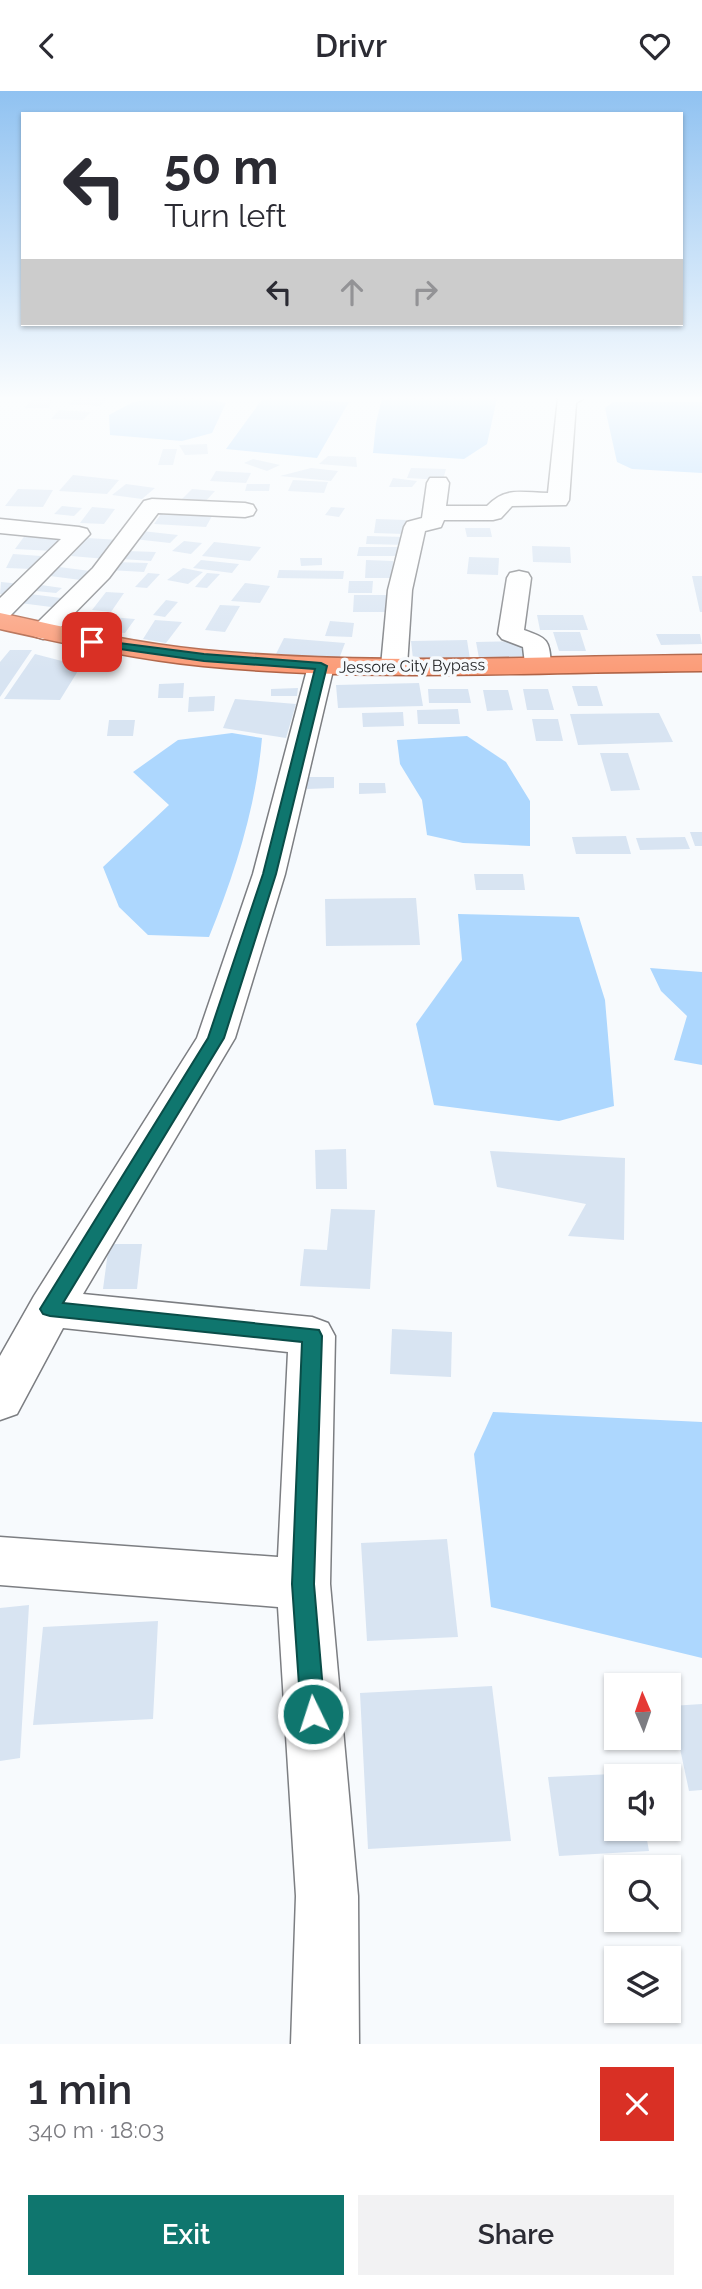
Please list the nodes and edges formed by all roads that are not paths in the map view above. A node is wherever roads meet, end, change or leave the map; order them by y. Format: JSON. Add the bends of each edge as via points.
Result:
{"nodes":[{"id":1,"x":437,"y":489,"type":"edge"},
{"id":2,"x":437,"y":489,"type":"edge"},
{"id":3,"x":559,"y":489,"type":"edge"},
{"id":4,"x":245,"y":510,"type":"dead end"},
{"id":5,"x":434,"y":513,"type":"edge"},
{"id":6,"x":434,"y":513,"type":"edge"},
{"id":7,"x":434,"y":513,"type":"edge"},
{"id":8,"x":434,"y":513,"type":"edge"},
{"id":9,"x":0,"y":526,"type":"edge"},
{"id":10,"x":79,"y":534,"type":"junction"},
{"id":11,"x":128,"y":538,"type":"junction"},
{"id":12,"x":519,"y":578,"type":"dead end"},
{"id":13,"x":0,"y":612,"type":"edge"},
{"id":14,"x":0,"y":621,"type":"edge"},
{"id":15,"x":43,"y":631,"type":"junction"},
{"id":16,"x":702,"y":663,"type":"edge"},
{"id":17,"x":538,"y":664,"type":"junction"},
{"id":18,"x":321,"y":666,"type":"junction"},
{"id":19,"x":394,"y":666,"type":"junction"},
{"id":20,"x":50,"y":1309,"type":"junction"},
{"id":21,"x":0,"y":1399,"type":"edge"},
{"id":22,"x":0,"y":1561,"type":"edge"},
{"id":23,"x":303,"y":1584,"type":"junction"},
{"id":24,"x":325,"y":2044,"type":"edge"}],
"edges":[{"from":1,"to":6,"type":"street"},
{"from":2,"to":7,"type":"street"},
{"from":3,"to":8,"type":"street","via":[[558,500],[506,499],[493,513]]},
{"from":4,"to":11,"type":"street","via":[[152,506]]},
{"from":5,"to":19,"type":"street","via":[[433,521],[415,527],[400,590]]},
{"from":9,"to":10,"type":"street"},
{"from":10,"to":11,"type":"street"},
{"from":10,"to":13,"type":"street"},
{"from":11,"to":15,"type":"street","via":[[101,573]]},
{"from":12,"to":17,"type":"street","via":[[511,633],[536,643]]},
{"from":14,"to":15,"type":"highway","name":"Jessore City Bypass"},
{"from":15,"to":18,"type":"highway","name":"Jessore City Bypass","via":[[116,647]]},
{"from":16,"to":17,"type":"highway","name":"Jessore City Bypass"},
{"from":17,"to":19,"type":"highway","name":"Jessore City Bypass"},
{"from":18,"to":19,"type":"highway","name":"Jessore City Bypass"},
{"from":18,"to":20,"type":"street","via":[[269,874],[216,1038]]},
{"from":20,"to":21,"type":"street"},
{"from":20,"to":23,"type":"street","via":[[312,1336]]},
{"from":22,"to":23,"type":"street"},
{"from":23,"to":24,"type":"street","via":[[327,1896]]}]}
